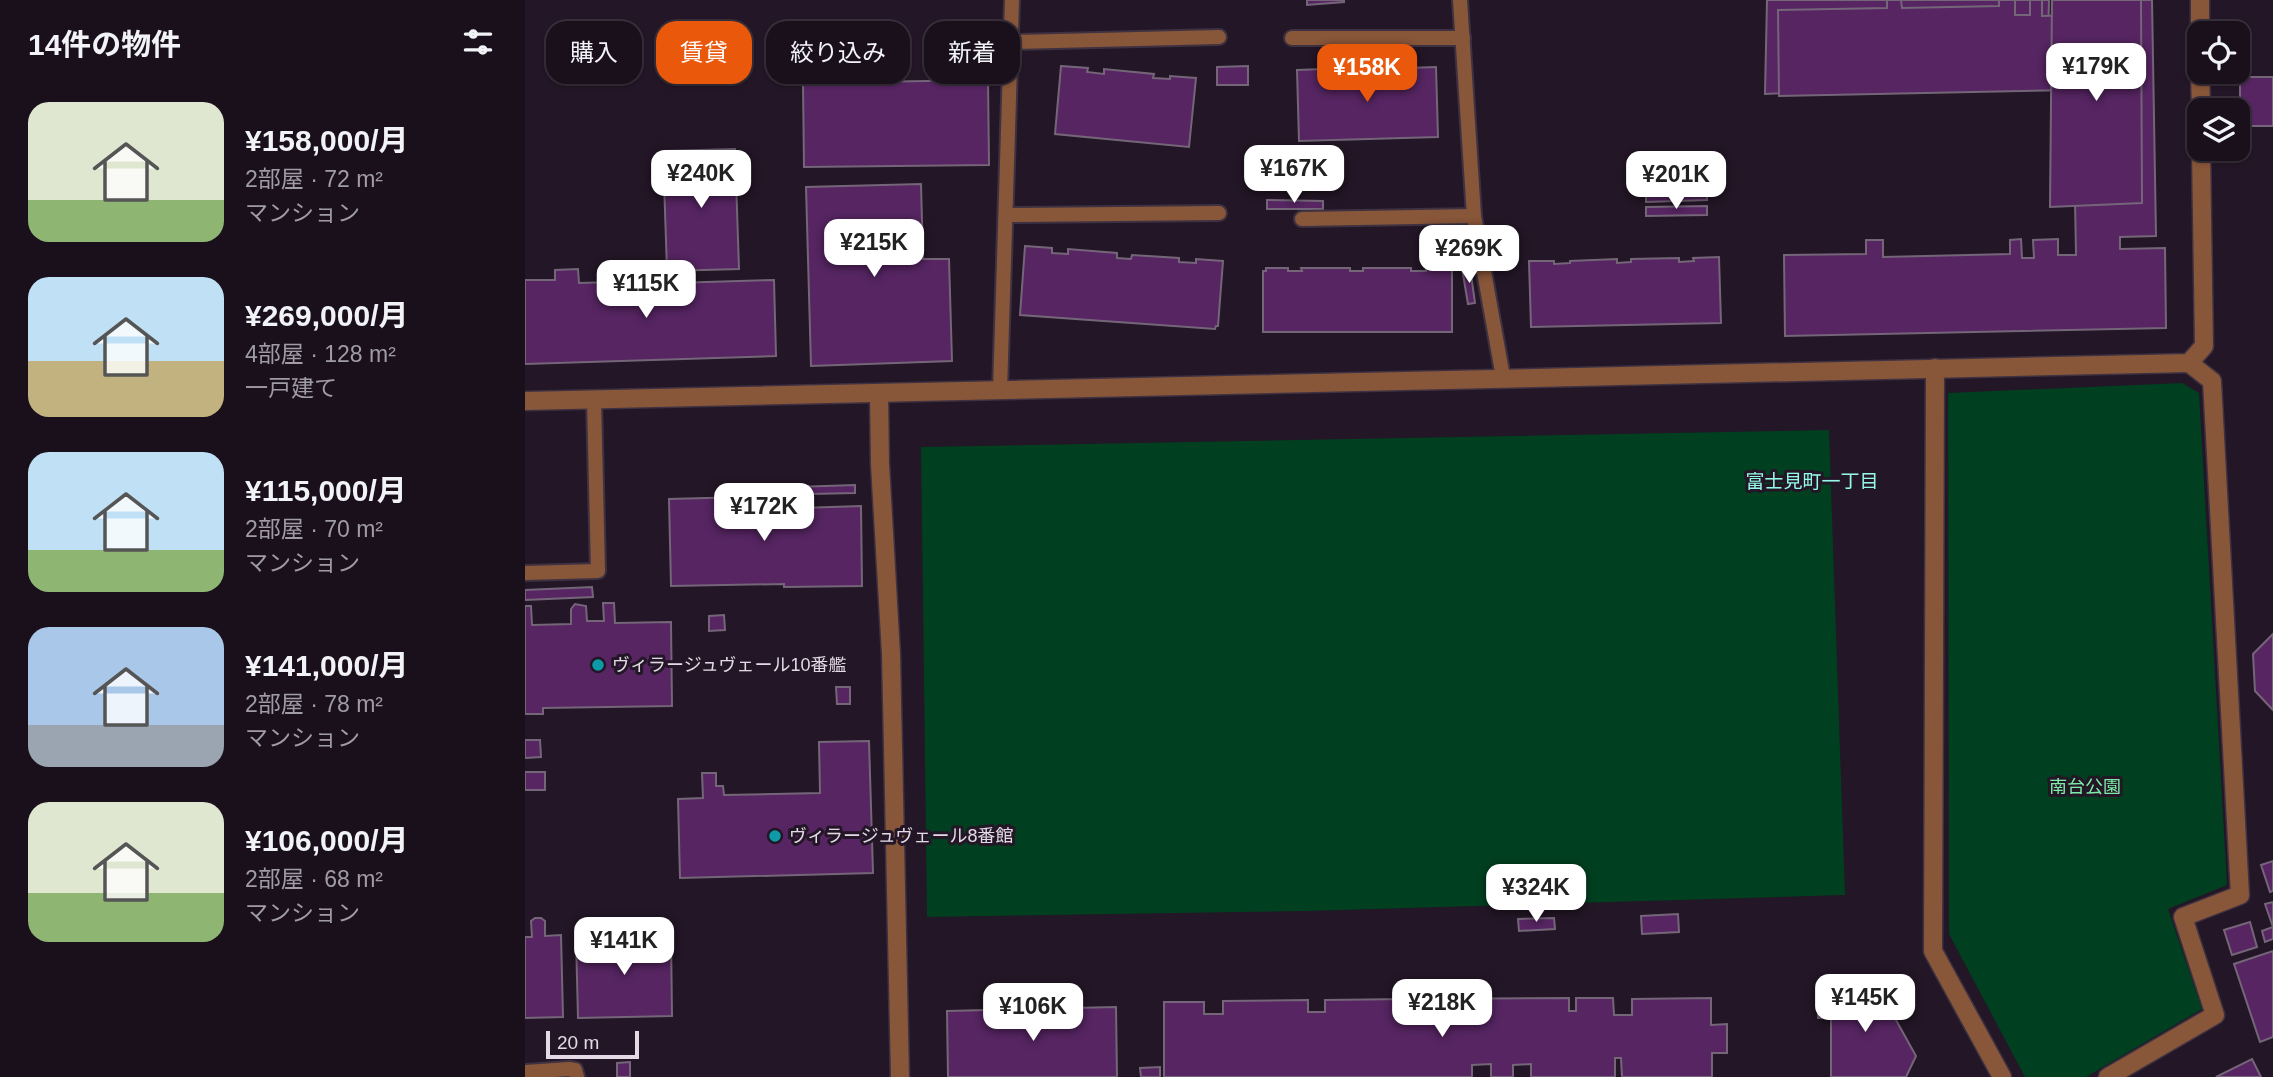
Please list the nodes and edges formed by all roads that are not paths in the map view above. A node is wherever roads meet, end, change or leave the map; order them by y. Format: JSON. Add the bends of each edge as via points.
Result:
{"nodes":[{"id":1,"x":1013,"y":0,"type":"edge"},
{"id":2,"x":1460,"y":0,"type":"edge"},
{"id":3,"x":2200,"y":0,"type":"edge"},
{"id":4,"x":1012,"y":21,"type":"edge"},
{"id":5,"x":2200,"y":21,"type":"edge"},
{"id":6,"x":1219,"y":37,"type":"dead end"},
{"id":7,"x":1292,"y":38,"type":"dead end"},
{"id":8,"x":1463,"y":38,"type":"junction"},
{"id":9,"x":1020,"y":42,"type":"edge"},
{"id":10,"x":1010,"y":84,"type":"edge"},
{"id":11,"x":2201,"y":161,"type":"edge"},
{"id":12,"x":1219,"y":213,"type":"dead end"},
{"id":13,"x":1006,"y":215,"type":"junction"},
{"id":14,"x":1474,"y":216,"type":"junction"},
{"id":15,"x":1302,"y":219,"type":"dead end"},
{"id":16,"x":2189,"y":363,"type":"junction"},
{"id":17,"x":1935,"y":368,"type":"junction"},
{"id":18,"x":1503,"y":377,"type":"junction"},
{"id":19,"x":1000,"y":391,"type":"junction"},
{"id":20,"x":879,"y":394,"type":"junction"},
{"id":21,"x":594,"y":400,"type":"junction"},
{"id":22,"x":525,"y":401,"type":"edge"},
{"id":23,"x":525,"y":573,"type":"edge"},
{"id":24,"x":525,"y":1072,"type":"edge"},
{"id":25,"x":577,"y":1077,"type":"edge"},
{"id":26,"x":900,"y":1077,"type":"edge"},
{"id":27,"x":2002,"y":1077,"type":"edge"},
{"id":28,"x":2108,"y":1077,"type":"edge"}],
"edges":[{"from":1,"to":4,"type":"lane"},
{"from":2,"to":8,"type":"lane"},
{"from":3,"to":5,"type":"street"},
{"from":6,"to":9,"type":"lane"},
{"from":7,"to":8,"type":"lane"},
{"from":8,"to":14,"type":"lane"},
{"from":10,"to":13,"type":"lane"},
{"from":11,"to":16,"type":"street","via":[[2204,346]]},
{"from":12,"to":13,"type":"lane"},
{"from":13,"to":19,"type":"lane"},
{"from":14,"to":15,"type":"lane"},
{"from":14,"to":18,"type":"lane"},
{"from":16,"to":17,"type":"street"},
{"from":16,"to":28,"type":"street","via":[[2212,381],[2240,895],[2183,917],[2215,1015]]},
{"from":17,"to":18,"type":"street"},
{"from":17,"to":27,"type":"street","via":[[1933,951]]},
{"from":18,"to":19,"type":"street"},
{"from":19,"to":20,"type":"street"},
{"from":20,"to":21,"type":"street"},
{"from":20,"to":26,"type":"street","via":[[891,654]]},
{"from":21,"to":22,"type":"street"},
{"from":21,"to":23,"type":"lane","via":[[598,571]]},
{"from":24,"to":25,"type":"lane","via":[[569,1069],[575,1070]]}]}
